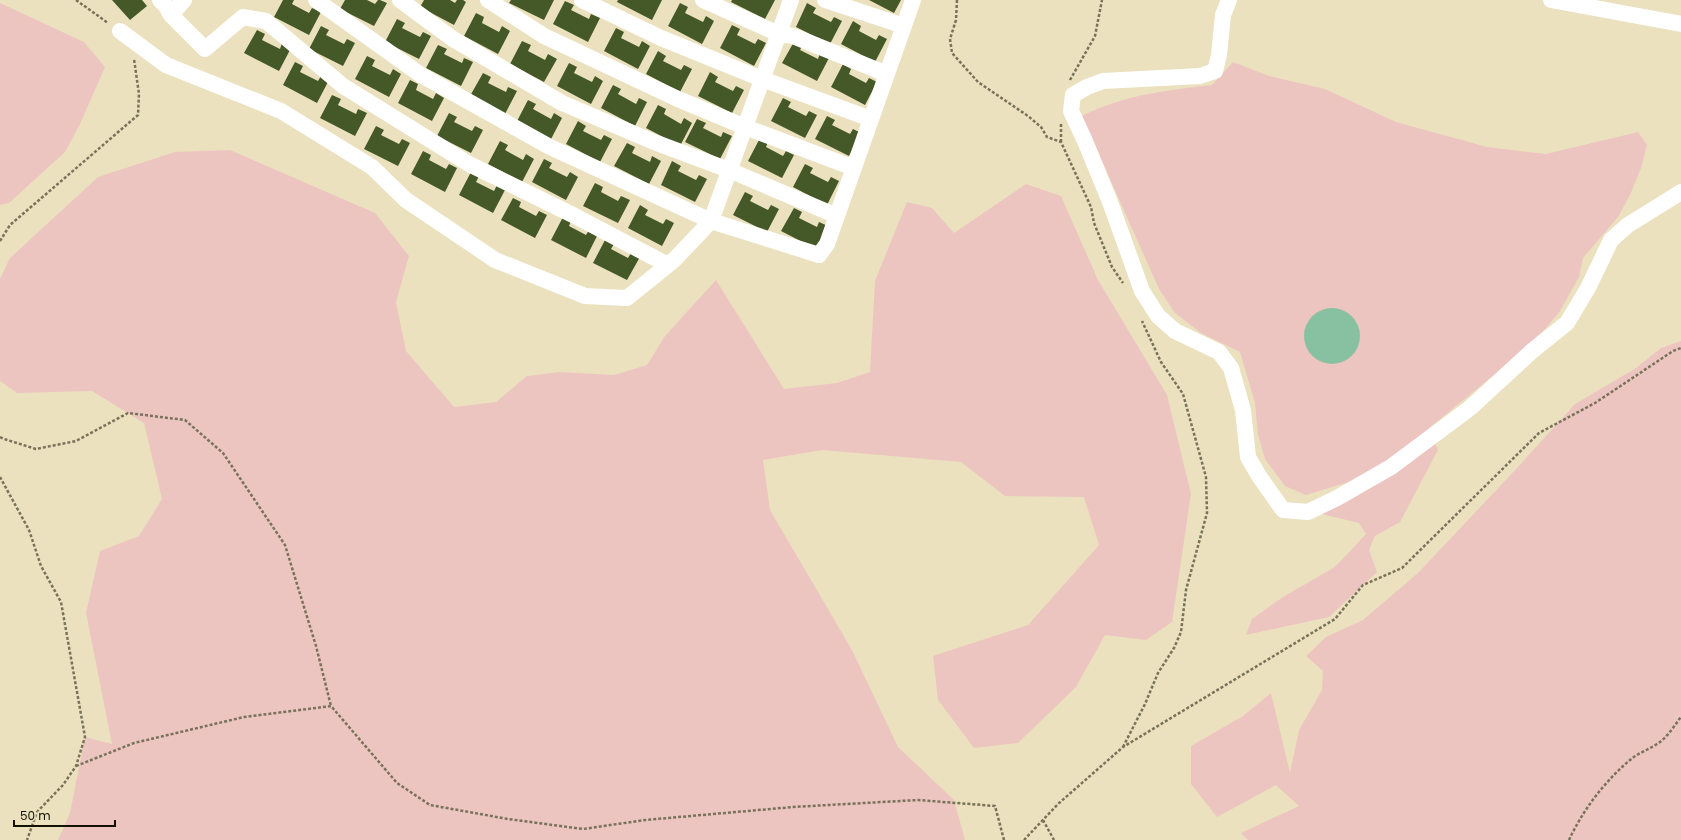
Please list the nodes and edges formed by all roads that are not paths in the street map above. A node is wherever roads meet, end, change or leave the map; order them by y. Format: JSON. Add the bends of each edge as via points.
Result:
{"nodes":[{"id":1,"x":160,"y":0,"type":"edge"},
{"id":2,"x":184,"y":0,"type":"edge"},
{"id":3,"x":316,"y":0,"type":"edge"},
{"id":4,"x":400,"y":0,"type":"edge"},
{"id":5,"x":488,"y":0,"type":"edge"},
{"id":6,"x":582,"y":0,"type":"edge"},
{"id":7,"x":703,"y":0,"type":"edge"},
{"id":8,"x":791,"y":0,"type":"edge"},
{"id":9,"x":825,"y":0,"type":"edge"},
{"id":10,"x":913,"y":0,"type":"edge"},
{"id":11,"x":1229,"y":0,"type":"edge"},
{"id":12,"x":1551,"y":0,"type":"edge"},
{"id":13,"x":171,"y":15,"type":"junction"},
{"id":14,"x":1681,"y":24,"type":"edge"},
{"id":15,"x":904,"y":26,"type":"junction"},
{"id":16,"x":120,"y":31,"type":"road end"},
{"id":17,"x":779,"y":34,"type":"junction"},
{"id":18,"x":887,"y":74,"type":"junction"},
{"id":19,"x":762,"y":79,"type":"junction"},
{"id":20,"x":871,"y":119,"type":"junction"},
{"id":21,"x":745,"y":127,"type":"junction"},
{"id":22,"x":854,"y":168,"type":"junction"},
{"id":23,"x":729,"y":170,"type":"junction"},
{"id":24,"x":1681,"y":192,"type":"edge"},
{"id":25,"x":837,"y":216,"type":"junction"},
{"id":26,"x":711,"y":221,"type":"junction"},
{"id":27,"x":668,"y":265,"type":"junction"}],
"edges":[{"from":1,"to":13,"type":"lane"},
{"from":2,"to":13,"type":"lane"},
{"from":3,"to":26,"type":"lane","via":[[421,75],[550,147]]},
{"from":4,"to":23,"type":"lane","via":[[453,39],[562,103]]},
{"from":5,"to":21,"type":"lane","via":[[544,36],[678,99]]},
{"from":6,"to":19,"type":"lane","via":[[661,38]]},
{"from":7,"to":17,"type":"lane"},
{"from":8,"to":17,"type":"lane"},
{"from":9,"to":15,"type":"lane"},
{"from":10,"to":15,"type":"lane"},
{"from":11,"to":24,"type":"lane","via":[[1223,15],[1215,71],[1200,76],[1103,81],[1073,95],[1071,111],[1110,202],[1142,291],[1158,316],[1175,331],[1219,352],[1231,368],[1243,410],[1248,457],[1283,510],[1308,512],[1338,498],[1391,467],[1470,408],[1532,351],[1567,323],[1588,288],[1611,240],[1628,225]]},
{"from":12,"to":14,"type":"lane"},
{"from":13,"to":27,"type":"lane","via":[[205,49],[243,17],[266,21],[343,86],[469,164]]},
{"from":15,"to":18,"type":"lane"},
{"from":16,"to":27,"type":"lane","via":[[166,65],[281,111],[372,167],[406,200],[495,260],[585,296],[628,298]]},
{"from":17,"to":18,"type":"lane","via":[[793,36]]},
{"from":17,"to":19,"type":"lane"},
{"from":18,"to":20,"type":"lane"},
{"from":19,"to":20,"type":"lane"},
{"from":19,"to":21,"type":"lane"},
{"from":20,"to":22,"type":"lane"},
{"from":21,"to":22,"type":"lane"},
{"from":21,"to":23,"type":"lane"},
{"from":22,"to":25,"type":"lane"},
{"from":23,"to":25,"type":"lane"},
{"from":23,"to":26,"type":"lane"},
{"from":25,"to":26,"type":"lane","via":[[827,244],[819,255]]},
{"from":26,"to":27,"type":"lane"}]}
